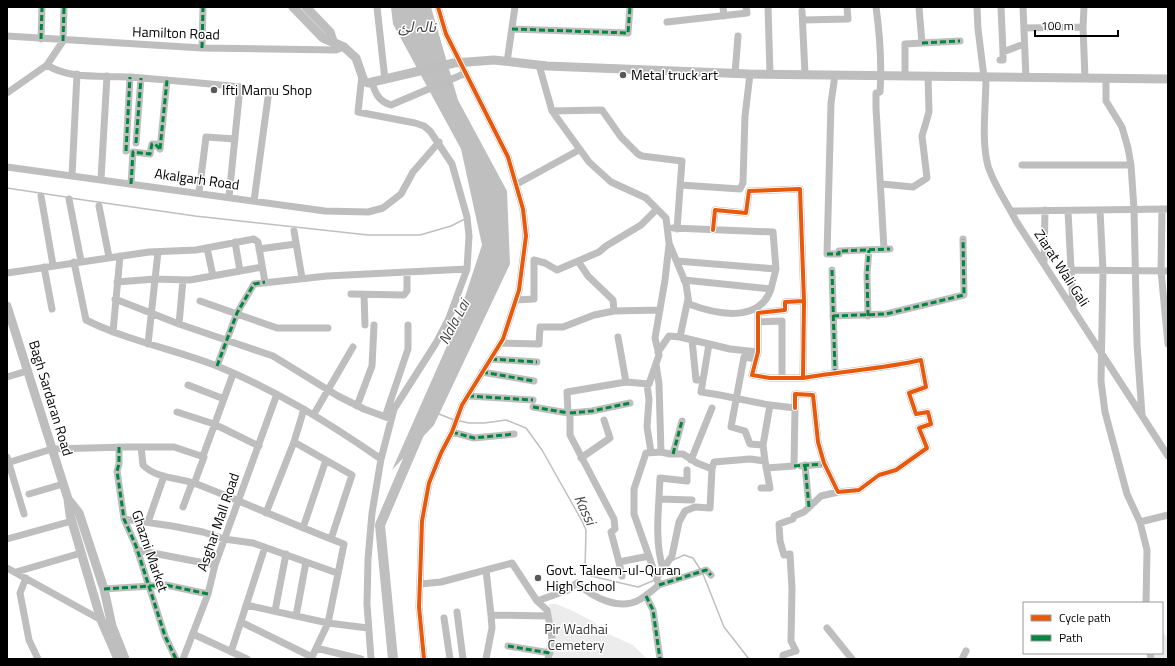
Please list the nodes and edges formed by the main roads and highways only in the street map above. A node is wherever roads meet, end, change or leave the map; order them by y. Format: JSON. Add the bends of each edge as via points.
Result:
{"nodes":[{"id":1,"x":293,"y":7,"type":"edge"},
{"id":2,"x":306,"y":7,"type":"edge"},
{"id":3,"x":333,"y":42,"type":"junction"},
{"id":4,"x":1168,"y":79,"type":"edge"},
{"id":5,"x":7,"y":306,"type":"edge"},
{"id":6,"x":68,"y":499,"type":"junction"},
{"id":7,"x":91,"y":550,"type":"junction"},
{"id":8,"x":81,"y":553,"type":"junction"},
{"id":9,"x":118,"y":659,"type":"edge"},
{"id":10,"x":126,"y":659,"type":"edge"}],
"edges":[{"from":1,"to":3,"type":"main road","via":[[323,38]]},
{"from":2,"to":3,"type":"main road","via":[[330,32]]},
{"from":3,"to":4,"type":"main road","via":[[344,47],[356,58],[364,81],[368,83],[458,63],[494,60],[539,65],[735,74]]},
{"from":5,"to":6,"type":"main road","name":"Bagh Sardaran Road"},
{"from":6,"to":7,"type":"main road","name":"Bagh Sardaran Road","via":[[79,513]]},
{"from":6,"to":8,"type":"main road","name":"Bagh Sardaran Road"},
{"from":7,"to":8,"type":"main road"},
{"from":7,"to":10,"type":"main road","name":"Bagh Sardaran Road","via":[[104,589],[112,626]]},
{"from":8,"to":9,"type":"main road","name":"Bagh Sardaran Road","via":[[101,620]]}]}
